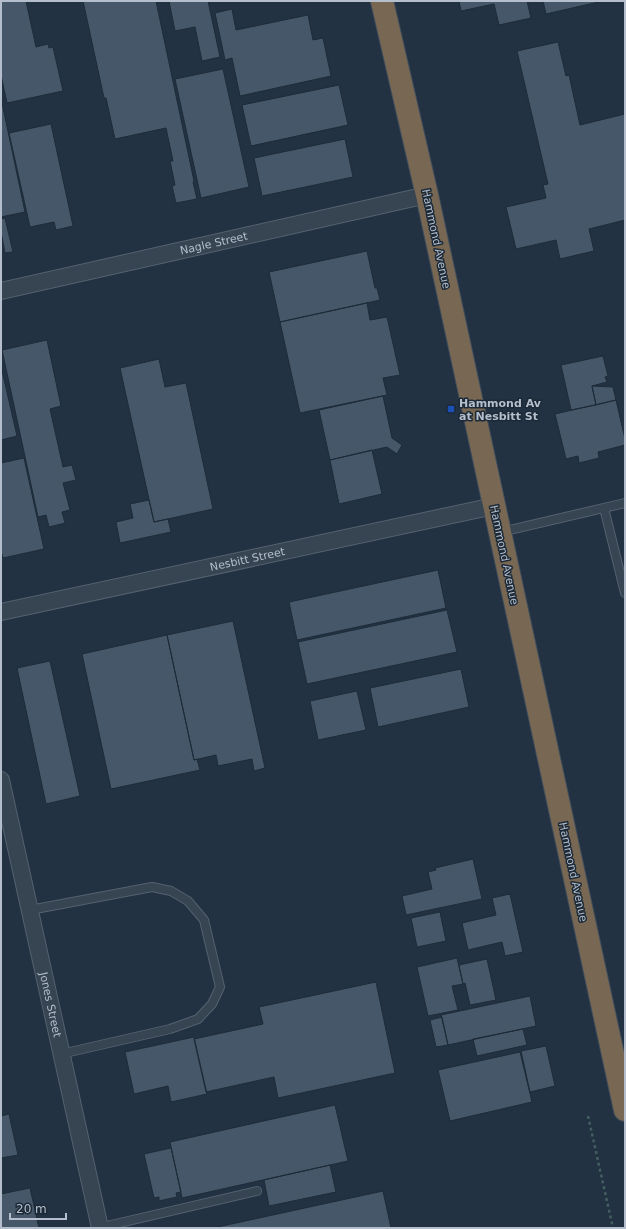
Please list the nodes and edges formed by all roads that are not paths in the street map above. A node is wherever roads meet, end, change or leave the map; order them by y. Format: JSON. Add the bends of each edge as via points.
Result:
{"nodes":[{"id":1,"x":382,"y":1,"type":"edge"},
{"id":2,"x":427,"y":195,"type":"junction"},
{"id":3,"x":1,"y":291,"type":"edge"},
{"id":4,"x":625,"y":503,"type":"edge"},
{"id":5,"x":494,"y":506,"type":"junction"},
{"id":6,"x":604,"y":508,"type":"junction"},
{"id":7,"x":500,"y":532,"type":"junction"},
{"id":8,"x":625,"y":593,"type":"edge"},
{"id":9,"x":1,"y":612,"type":"edge"},
{"id":10,"x":1,"y":780,"type":"edge"},
{"id":11,"x":4,"y":804,"type":"edge"},
{"id":12,"x":30,"y":910,"type":"junction"},
{"id":13,"x":61,"y":1054,"type":"junction"},
{"id":14,"x":625,"y":1110,"type":"edge"},
{"id":15,"x":257,"y":1191,"type":"dead end"},
{"id":16,"x":99,"y":1228,"type":"edge"}],
"edges":[{"from":1,"to":2,"type":"highway","name":"Hammond Avenue"},
{"from":2,"to":3,"type":"street","name":"Nagle Street"},
{"from":2,"to":5,"type":"highway","name":"Hammond Avenue"},
{"from":4,"to":6,"type":"lane"},
{"from":5,"to":7,"type":"highway","name":"Hammond Avenue"},
{"from":5,"to":9,"type":"street","name":"Nesbitt Street"},
{"from":6,"to":7,"type":"lane"},
{"from":6,"to":8,"type":"lane"},
{"from":7,"to":14,"type":"highway","name":"Hammond Avenue"},
{"from":10,"to":11,"type":"street","name":"Jones Street"},
{"from":11,"to":12,"type":"street","name":"Jones Street"},
{"from":12,"to":13,"type":"street","name":"Jones Street"},
{"from":12,"to":13,"type":"lane","via":[[152,887],[171,891],[188,901],[204,920],[220,987],[212,1004],[198,1019],[170,1029]]},
{"from":13,"to":16,"type":"street","name":"Jones Street"},
{"from":15,"to":16,"type":"lane"}]}
